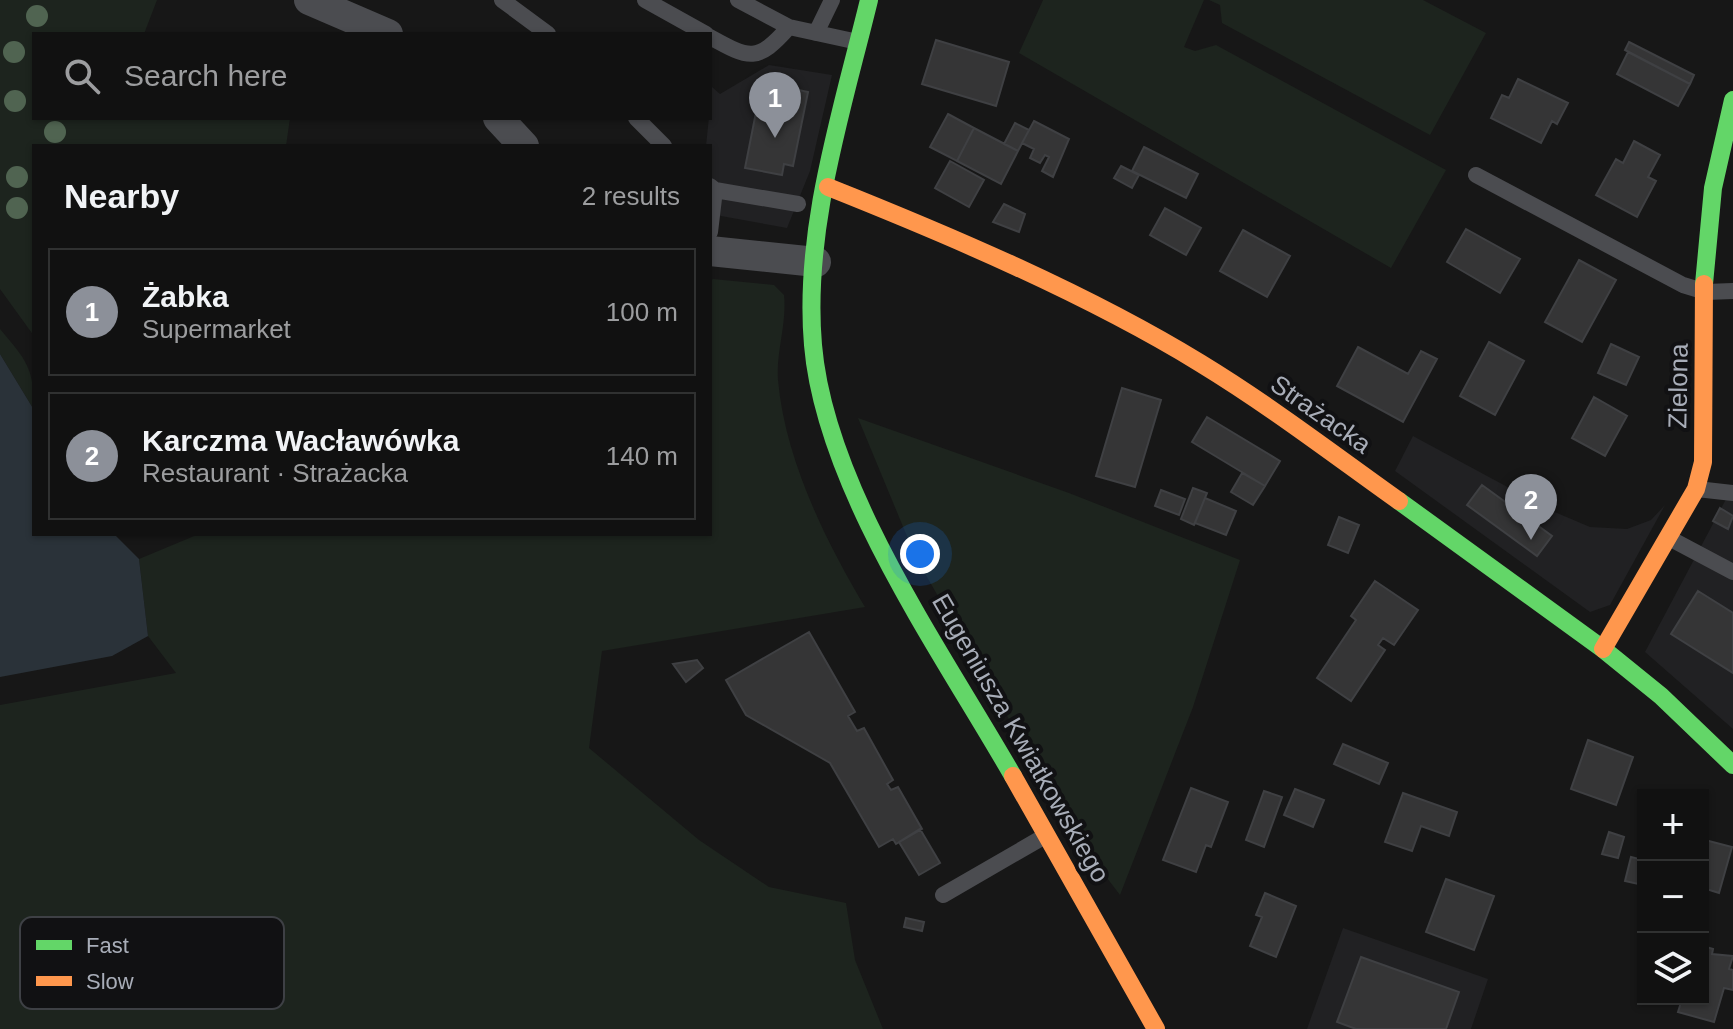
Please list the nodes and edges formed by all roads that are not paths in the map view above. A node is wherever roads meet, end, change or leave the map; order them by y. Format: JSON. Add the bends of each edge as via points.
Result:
{"nodes":[{"id":1,"x":309,"y":0,"type":"edge"},
{"id":2,"x":502,"y":0,"type":"edge"},
{"id":3,"x":645,"y":0,"type":"edge"},
{"id":4,"x":738,"y":0,"type":"edge"},
{"id":5,"x":832,"y":0,"type":"edge"},
{"id":6,"x":869,"y":0,"type":"edge"},
{"id":7,"x":789,"y":27,"type":"junction"},
{"id":8,"x":383,"y":32,"type":"edge"},
{"id":9,"x":545,"y":32,"type":"edge"},
{"id":10,"x":703,"y":32,"type":"edge"},
{"id":11,"x":816,"y":33,"type":"junction"},
{"id":12,"x":712,"y":37,"type":"edge"},
{"id":13,"x":859,"y":42,"type":"junction"},
{"id":14,"x":1733,"y":100,"type":"edge"},
{"id":15,"x":500,"y":120,"type":"edge"},
{"id":16,"x":638,"y":120,"type":"edge"},
{"id":17,"x":522,"y":144,"type":"edge"},
{"id":18,"x":662,"y":144,"type":"edge"},
{"id":19,"x":1476,"y":175,"type":"dead end"},
{"id":20,"x":828,"y":187,"type":"junction"},
{"id":21,"x":712,"y":188,"type":"edge"},
{"id":22,"x":798,"y":204,"type":"dead end"},
{"id":23,"x":712,"y":251,"type":"edge"},
{"id":24,"x":816,"y":262,"type":"junction"},
{"id":25,"x":1733,"y":291,"type":"edge"},
{"id":26,"x":1706,"y":292,"type":"junction"},
{"id":27,"x":1696,"y":489,"type":"junction"},
{"id":28,"x":1733,"y":493,"type":"edge"},
{"id":29,"x":1668,"y":537,"type":"junction"},
{"id":30,"x":1733,"y":572,"type":"edge"},
{"id":31,"x":1603,"y":649,"type":"junction"},
{"id":32,"x":1733,"y":765,"type":"edge"},
{"id":33,"x":1046,"y":835,"type":"junction"},
{"id":34,"x":943,"y":895,"type":"dead end"},
{"id":35,"x":1156,"y":1029,"type":"edge"}],
"edges":[{"from":1,"to":8,"type":"street"},
{"from":2,"to":9,"type":"lane"},
{"from":3,"to":10,"type":"lane"},
{"from":4,"to":7,"type":"lane"},
{"from":5,"to":11,"type":"lane"},
{"from":6,"to":13,"type":"street","name":"Eugeniusza Kwiatkowskiego"},
{"from":7,"to":11,"type":"lane"},
{"from":7,"to":12,"type":"lane","via":[[772,46],[754,55],[743,55]]},
{"from":11,"to":13,"type":"lane"},
{"from":13,"to":20,"type":"street","name":"Eugeniusza Kwiatkowskiego"},
{"from":14,"to":26,"type":"street","name":"Zielona","via":[[1715,175]]},
{"from":15,"to":17,"type":"street"},
{"from":16,"to":18,"type":"lane"},
{"from":19,"to":26,"type":"lane","via":[[1683,285]]},
{"from":20,"to":24,"type":"street","name":"Eugeniusza Kwiatkowskiego"},
{"from":20,"to":31,"type":"street","name":"Strażacka","via":[[1087,302],[1199,362]]},
{"from":21,"to":22,"type":"lane"},
{"from":23,"to":24,"type":"street"},
{"from":24,"to":33,"type":"street","name":"Eugeniusza Kwiatkowskiego","via":[[813,345],[834,445],[888,556]]},
{"from":25,"to":26,"type":"lane"},
{"from":26,"to":27,"type":"street","name":"Zielona","via":[[1703,462]]},
{"from":27,"to":28,"type":"lane"},
{"from":27,"to":29,"type":"street","name":"Zielona"},
{"from":29,"to":30,"type":"lane"},
{"from":29,"to":31,"type":"street","name":"Zielona"},
{"from":31,"to":32,"type":"street","name":"Strażacka"},
{"from":33,"to":34,"type":"lane"},
{"from":33,"to":35,"type":"street","name":"Eugeniusza Kwiatkowskiego"}]}
